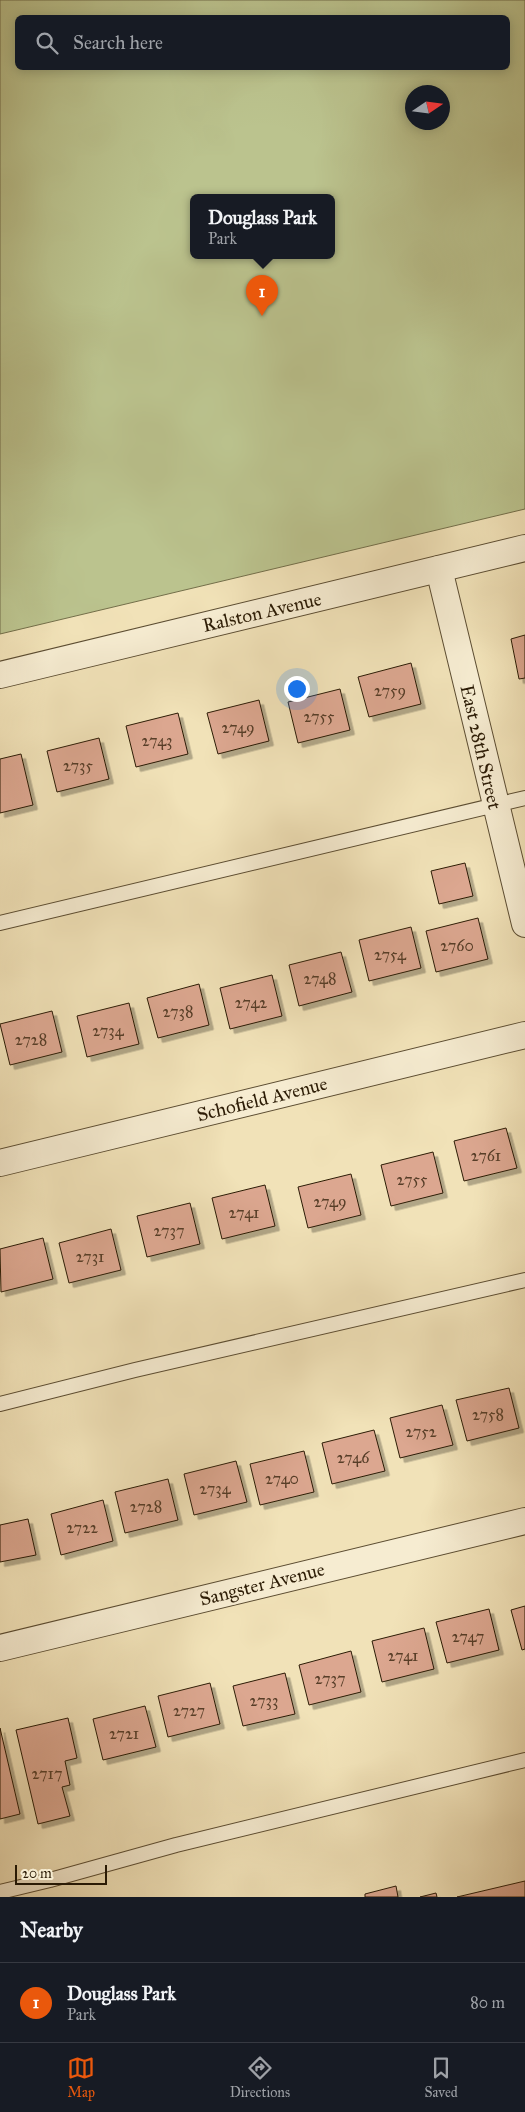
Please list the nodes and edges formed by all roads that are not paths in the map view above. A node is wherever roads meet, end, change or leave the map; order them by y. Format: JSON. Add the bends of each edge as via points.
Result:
{"nodes":[{"id":1,"x":525,"y":548,"type":"edge"},
{"id":2,"x":439,"y":569,"type":"junction"},
{"id":3,"x":0,"y":675,"type":"edge"},
{"id":4,"x":525,"y":798,"type":"edge"},
{"id":5,"x":495,"y":806,"type":"junction"},
{"id":6,"x":0,"y":923,"type":"edge"},
{"id":7,"x":525,"y":924,"type":"edge"},
{"id":8,"x":525,"y":1035,"type":"edge"},
{"id":9,"x":0,"y":1163,"type":"edge"},
{"id":10,"x":525,"y":1280,"type":"edge"},
{"id":11,"x":0,"y":1404,"type":"edge"},
{"id":12,"x":525,"y":1521,"type":"edge"},
{"id":13,"x":0,"y":1648,"type":"edge"},
{"id":14,"x":525,"y":1760,"type":"edge"},
{"id":15,"x":0,"y":1892,"type":"edge"}],
"edges":[{"from":1,"to":2,"type":"street","name":"Ralston Avenue"},
{"from":2,"to":3,"type":"street","name":"Ralston Avenue"},
{"from":2,"to":5,"type":"street","name":"East 28th Street"},
{"from":4,"to":5,"type":"lane"},
{"from":5,"to":6,"type":"lane"},
{"from":5,"to":7,"type":"street","name":"East 28th Street"},
{"from":8,"to":9,"type":"street","name":"Schofield Avenue"},
{"from":10,"to":11,"type":"lane"},
{"from":12,"to":13,"type":"street","name":"Sangster Avenue"},
{"from":14,"to":15,"type":"lane","via":[[176,1845]]}]}
